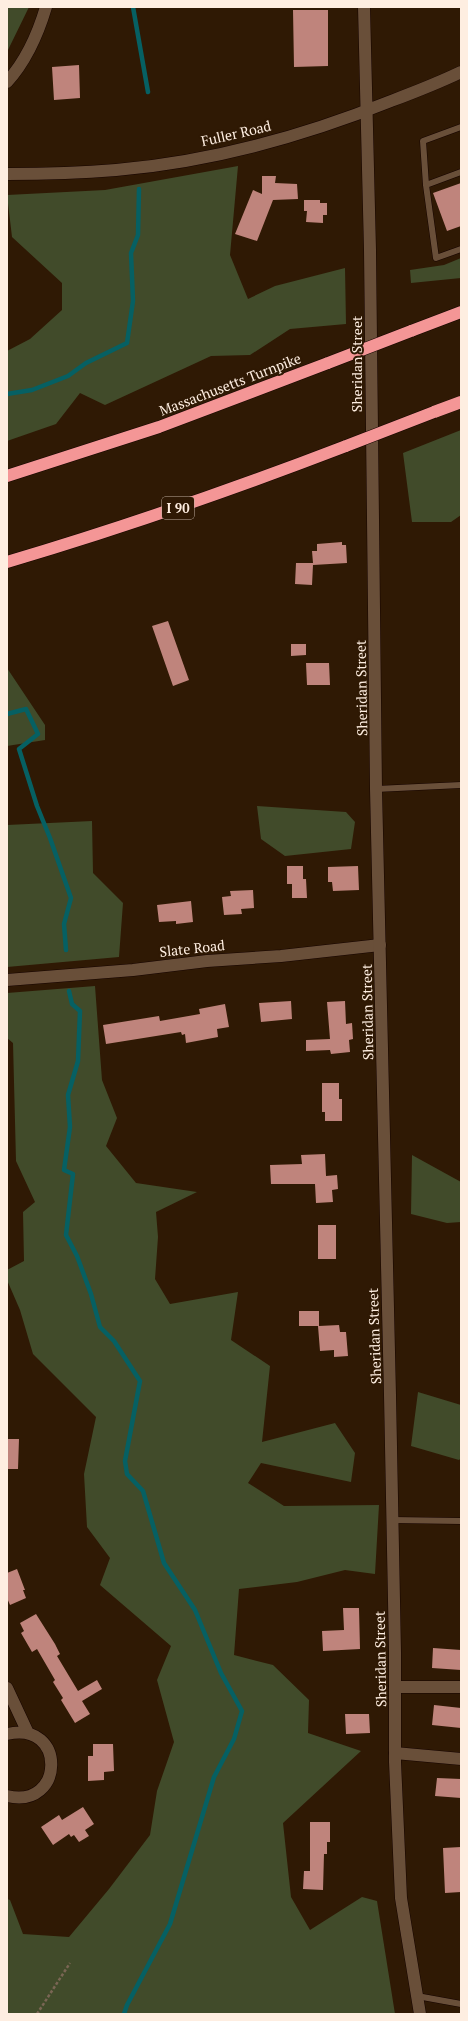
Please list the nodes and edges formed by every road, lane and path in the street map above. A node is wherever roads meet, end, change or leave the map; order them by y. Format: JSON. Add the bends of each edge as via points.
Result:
{"nodes":[{"id":1,"x":46,"y":7,"type":"edge"},
{"id":2,"x":364,"y":7,"type":"edge"},
{"id":3,"x":461,"y":72,"type":"edge"},
{"id":4,"x":7,"y":82,"type":"edge"},
{"id":5,"x":367,"y":110,"type":"junction"},
{"id":6,"x":461,"y":127,"type":"edge"},
{"id":7,"x":461,"y":172,"type":"edge"},
{"id":8,"x":7,"y":174,"type":"edge"},
{"id":9,"x":426,"y":186,"type":"junction"},
{"id":10,"x":461,"y":249,"type":"edge"},
{"id":11,"x":461,"y":312,"type":"edge"},
{"id":12,"x":461,"y":402,"type":"edge"},
{"id":13,"x":7,"y":476,"type":"edge"},
{"id":14,"x":7,"y":562,"type":"edge"},
{"id":15,"x":461,"y":785,"type":"edge"},
{"id":16,"x":376,"y":789,"type":"junction"},
{"id":17,"x":380,"y":945,"type":"junction"},
{"id":18,"x":7,"y":980,"type":"edge"},
{"id":19,"x":392,"y":1520,"type":"junction"},
{"id":20,"x":461,"y":1521,"type":"edge"},
{"id":21,"x":395,"y":1687,"type":"junction"},
{"id":22,"x":461,"y":1687,"type":"edge"},
{"id":23,"x":7,"y":1688,"type":"edge"},
{"id":24,"x":28,"y":1733,"type":"junction"},
{"id":25,"x":7,"y":1734,"type":"edge"},
{"id":26,"x":395,"y":1753,"type":"junction"},
{"id":27,"x":461,"y":1759,"type":"edge"},
{"id":28,"x":7,"y":1796,"type":"edge"},
{"id":29,"x":70,"y":1963,"type":"dead end"},
{"id":30,"x":417,"y":1996,"type":"junction"},
{"id":31,"x":461,"y":2004,"type":"edge"},
{"id":32,"x":37,"y":2014,"type":"edge"},
{"id":33,"x":420,"y":2014,"type":"edge"}],
"edges":[{"from":1,"to":4,"type":"street","via":[[32,45]]},
{"from":2,"to":5,"type":"street","name":"Sheridan Street"},
{"from":3,"to":5,"type":"street","name":"Fuller Road"},
{"from":5,"to":8,"type":"street","name":"Fuller Road","via":[[265,143],[174,162],[117,170]]},
{"from":5,"to":16,"type":"street","name":"Sheridan Street"},
{"from":6,"to":9,"type":"lane","via":[[423,141]]},
{"from":7,"to":9,"type":"lane"},
{"from":9,"to":10,"type":"lane","via":[[436,258]]},
{"from":11,"to":13,"type":"highway","name":"Massachusetts Turnpike","bridge":true,"via":[[159,427]]},
{"from":12,"to":14,"type":"highway","number":"I 90","bridge":true,"via":[[224,492]]},
{"from":15,"to":16,"type":"lane"},
{"from":16,"to":17,"type":"street","name":"Sheridan Street"},
{"from":17,"to":18,"type":"street","name":"Slate Road"},
{"from":17,"to":19,"type":"street","name":"Sheridan Street"},
{"from":19,"to":20,"type":"lane"},
{"from":19,"to":21,"type":"street","name":"Sheridan Street"},
{"from":21,"to":22,"type":"street"},
{"from":21,"to":26,"type":"street","name":"Sheridan Street"},
{"from":23,"to":24,"type":"street"},
{"from":24,"to":25,"type":"street"},
{"from":24,"to":28,"type":"street","via":[[38,1737],[48,1749],[52,1765],[50,1775],[38,1792],[18,1798]]},
{"from":26,"to":27,"type":"street"},
{"from":26,"to":30,"type":"street","name":"Sheridan Street","via":[[401,1898]]},
{"from":29,"to":32,"type":"path"},
{"from":30,"to":31,"type":"lane"},
{"from":30,"to":33,"type":"street","name":"Sheridan Street"}]}
